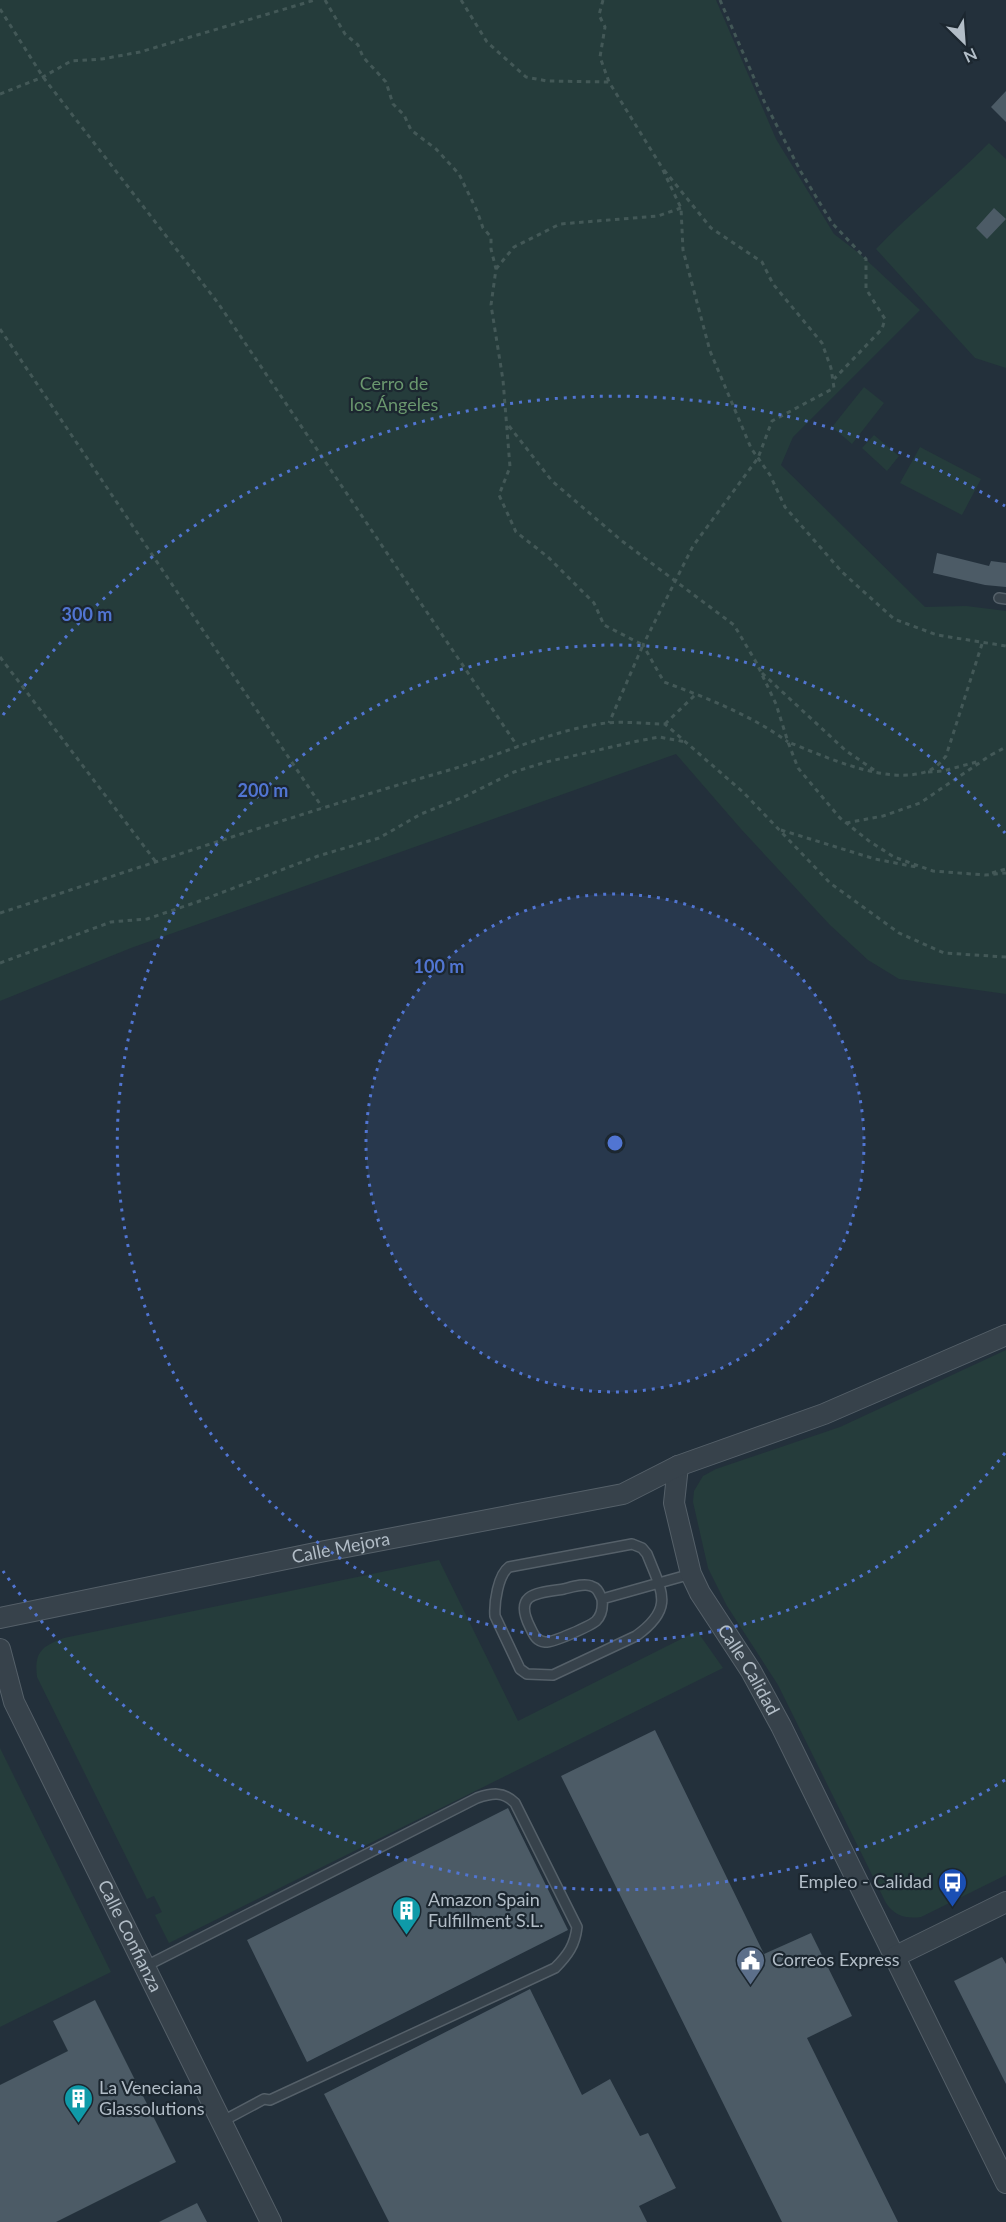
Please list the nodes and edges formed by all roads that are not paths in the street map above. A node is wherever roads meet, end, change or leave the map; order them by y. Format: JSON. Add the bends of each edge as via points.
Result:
{"nodes":[{"id":1,"x":1006,"y":1335,"type":"edge"},
{"id":2,"x":678,"y":1466,"type":"junction"},
{"id":3,"x":692,"y":1574,"type":"junction"},
{"id":4,"x":659,"y":1584,"type":"junction"},
{"id":5,"x":602,"y":1599,"type":"junction"},
{"id":6,"x":0,"y":1618,"type":"edge"},
{"id":7,"x":0,"y":1649,"type":"edge"},
{"id":8,"x":1006,"y":1902,"type":"edge"},
{"id":9,"x":894,"y":1957,"type":"junction"},
{"id":10,"x":144,"y":1967,"type":"junction"},
{"id":11,"x":221,"y":2122,"type":"junction"},
{"id":12,"x":999,"y":2150,"type":"edge"},
{"id":13,"x":1006,"y":2183,"type":"edge"},
{"id":14,"x":271,"y":2222,"type":"edge"}],
"edges":[{"from":1,"to":2,"type":"street","via":[[824,1414]]},
{"from":2,"to":3,"type":"street","name":"Calle Calidad","via":[[674,1503]]},
{"from":2,"to":6,"type":"street","name":"Calle Mejora","via":[[623,1494]]},
{"from":3,"to":4,"type":"lane"},
{"from":3,"to":9,"type":"street","name":"Calle Calidad","via":[[781,1726]]},
{"from":4,"to":4,"type":"lane","via":[[647,1554],[632,1544],[509,1567],[503,1572],[495,1616],[520,1669],[527,1674],[552,1675],[645,1629],[660,1608],[663,1598]]},
{"from":4,"to":5,"type":"lane"},
{"from":5,"to":5,"type":"lane","via":[[598,1589],[588,1584],[536,1593],[527,1599],[524,1615],[535,1637],[550,1643],[595,1622],[603,1608]]},
{"from":7,"to":10,"type":"street","name":"Calle Confianza","via":[[14,1702]]},
{"from":8,"to":9,"type":"street"},
{"from":9,"to":12,"type":"street","name":"Calle Calidad"},
{"from":10,"to":11,"type":"street","name":"Calle Confianza"},
{"from":10,"to":11,"type":"lane","via":[[489,1794],[506,1796],[515,1803],[577,1926],[576,1940],[555,1968]]},
{"from":11,"to":14,"type":"street","name":"Calle Confianza"},
{"from":12,"to":13,"type":"street","name":"Calle Calidad"}]}
